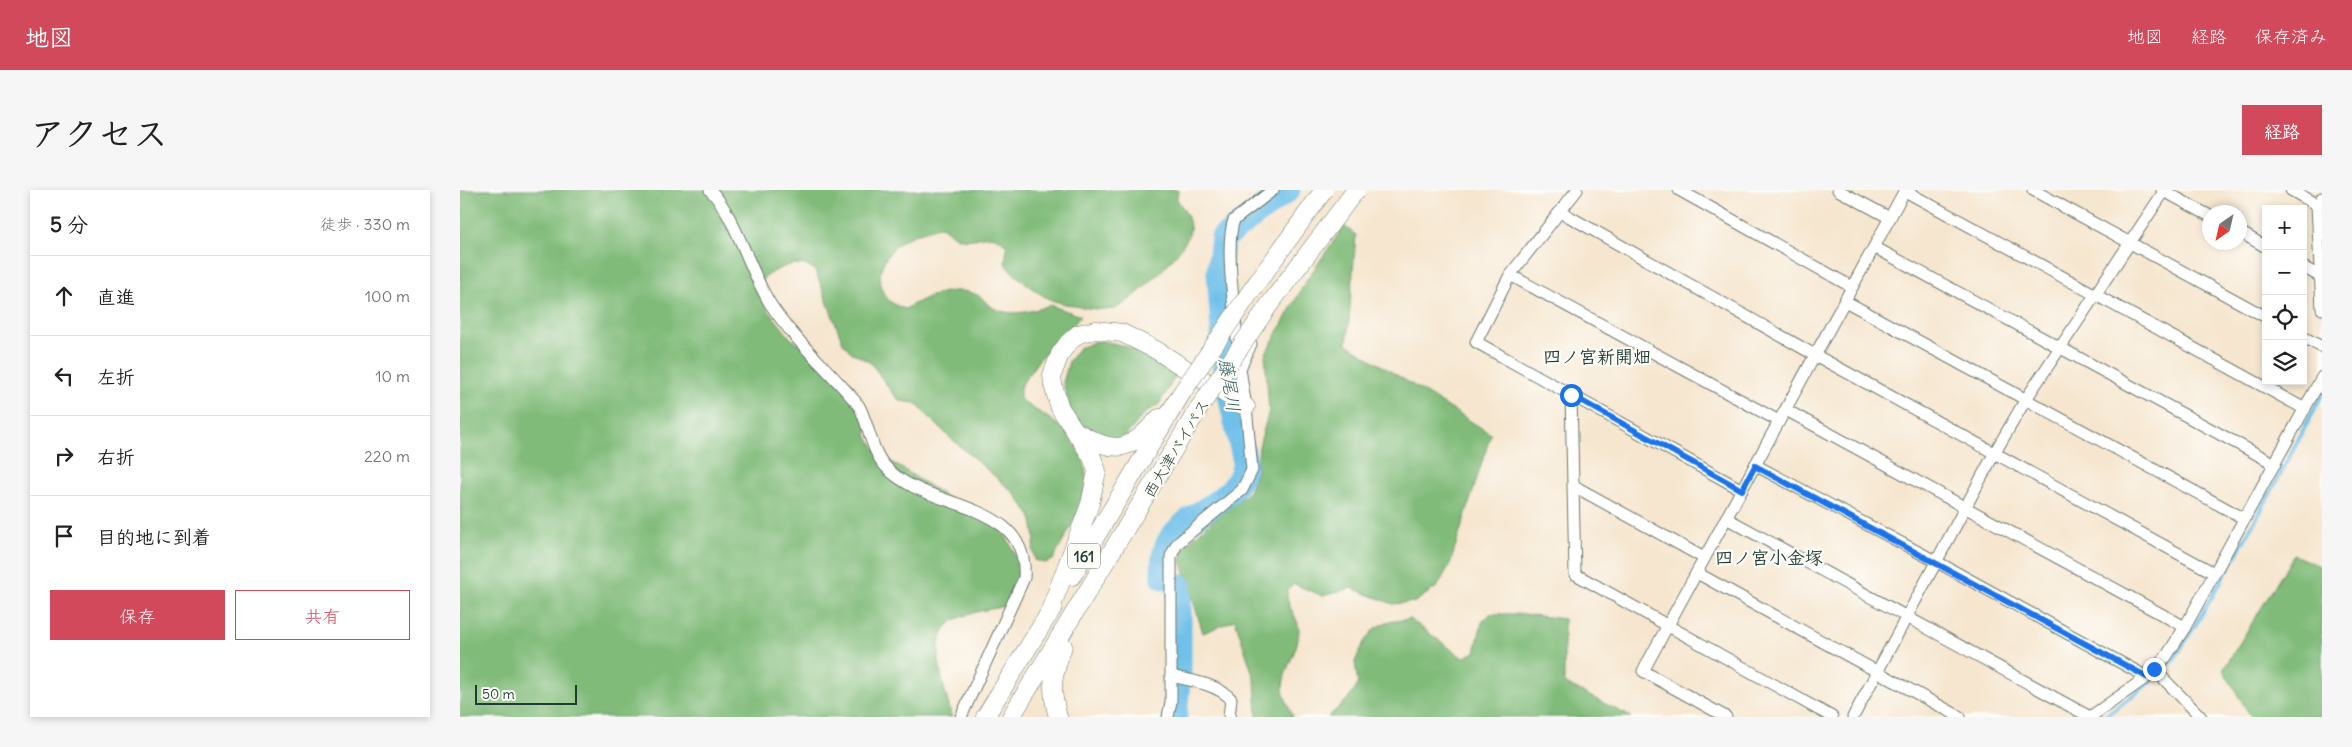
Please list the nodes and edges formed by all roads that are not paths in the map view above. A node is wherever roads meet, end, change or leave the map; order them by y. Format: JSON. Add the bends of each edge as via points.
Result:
{"nodes":[{"id":1,"x":710,"y":190,"type":"edge"},
{"id":2,"x":1273,"y":190,"type":"edge"},
{"id":3,"x":1324,"y":190,"type":"edge"},
{"id":4,"x":1356,"y":190,"type":"edge"},
{"id":5,"x":1361,"y":190,"type":"edge"},
{"id":6,"x":1577,"y":190,"type":"edge"},
{"id":7,"x":1679,"y":190,"type":"edge"},
{"id":8,"x":1838,"y":190,"type":"edge"},
{"id":9,"x":1905,"y":190,"type":"edge"},
{"id":10,"x":2032,"y":190,"type":"edge"},
{"id":11,"x":2164,"y":190,"type":"edge"},
{"id":12,"x":2291,"y":190,"type":"edge"},
{"id":13,"x":2320,"y":202,"type":"edge"},
{"id":14,"x":2202,"y":211,"type":"edge"},
{"id":15,"x":1562,"y":212,"type":"junction"},
{"id":16,"x":1890,"y":218,"type":"junction"},
{"id":17,"x":2247,"y":236,"type":"edge"},
{"id":18,"x":2129,"y":244,"type":"junction"},
{"id":19,"x":2262,"y":245,"type":"edge"},
{"id":20,"x":1874,"y":247,"type":"junction"},
{"id":21,"x":2307,"y":269,"type":"edge"},
{"id":22,"x":1510,"y":275,"type":"junction"},
{"id":23,"x":2321,"y":277,"type":"junction"},
{"id":24,"x":1852,"y":287,"type":"junction"},
{"id":25,"x":2095,"y":295,"type":"junction"},
{"id":26,"x":1845,"y":301,"type":"junction"},
{"id":27,"x":2322,"y":309,"type":"edge"},
{"id":28,"x":2262,"y":315,"type":"edge"},
{"id":29,"x":2307,"y":339,"type":"edge"},
{"id":30,"x":2059,"y":347,"type":"junction"},
{"id":31,"x":2322,"y":347,"type":"edge"},
{"id":32,"x":1815,"y":355,"type":"junction"},
{"id":33,"x":1240,"y":369,"type":"junction"},
{"id":34,"x":2322,"y":377,"type":"edge"},
{"id":35,"x":1182,"y":394,"type":"junction"},
{"id":36,"x":1571,"y":395,"type":"junction"},
{"id":37,"x":2026,"y":399,"type":"junction"},
{"id":38,"x":1244,"y":405,"type":"junction"},
{"id":39,"x":2305,"y":409,"type":"junction"},
{"id":40,"x":1786,"y":410,"type":"junction"},
{"id":41,"x":1779,"y":421,"type":"junction"},
{"id":42,"x":1076,"y":431,"type":"junction"},
{"id":43,"x":1994,"y":454,"type":"junction"},
{"id":44,"x":2275,"y":464,"type":"junction"},
{"id":45,"x":1755,"y":466,"type":"junction"},
{"id":46,"x":1574,"y":486,"type":"junction"},
{"id":47,"x":1742,"y":490,"type":"junction"},
{"id":48,"x":1966,"y":508,"type":"junction"},
{"id":49,"x":1726,"y":518,"type":"junction"},
{"id":50,"x":2245,"y":519,"type":"junction"},
{"id":51,"x":1704,"y":558,"type":"junction"},
{"id":52,"x":1937,"y":562,"type":"junction"},
{"id":53,"x":1697,"y":573,"type":"junction"},
{"id":54,"x":2214,"y":573,"type":"junction"},
{"id":55,"x":1048,"y":616,"type":"junction"},
{"id":56,"x":1908,"y":617,"type":"junction"},
{"id":57,"x":1071,"y":621,"type":"junction"},
{"id":58,"x":1668,"y":626,"type":"junction"},
{"id":59,"x":2185,"y":627,"type":"junction"},
{"id":60,"x":1877,"y":672,"type":"junction"},
{"id":61,"x":2151,"y":673,"type":"junction"},
{"id":62,"x":1176,"y":677,"type":"junction"},
{"id":63,"x":961,"y":717,"type":"edge"},
{"id":64,"x":985,"y":717,"type":"edge"},
{"id":65,"x":1011,"y":717,"type":"edge"},
{"id":66,"x":1058,"y":717,"type":"edge"},
{"id":67,"x":1168,"y":717,"type":"edge"},
{"id":68,"x":1229,"y":717,"type":"edge"},
{"id":69,"x":1726,"y":717,"type":"edge"},
{"id":70,"x":1832,"y":717,"type":"edge"},
{"id":71,"x":1853,"y":717,"type":"edge"},
{"id":72,"x":1960,"y":717,"type":"edge"},
{"id":73,"x":2201,"y":717,"type":"edge"}],
"edges":[{"from":1,"to":63,"type":"street","via":[[723,209],[770,304],[859,406],[885,466],[912,486],[990,517],[1003,525],[1021,548],[1024,578]]},
{"from":2,"to":33,"type":"street","via":[[1232,224],[1230,254]]},
{"from":3,"to":35,"type":"highway","name":"西大津バイパス","number":"161","bridge":true,"via":[[1256,282]]},
{"from":4,"to":57,"type":"highway","name":"西大津バイパス","number":"161","bridge":true,"via":[[1269,305],[1199,408]]},
{"from":5,"to":33,"type":"street","via":[[1324,234],[1247,350]]},
{"from":6,"to":15,"type":"street"},
{"from":7,"to":24,"type":"street"},
{"from":8,"to":16,"type":"street"},
{"from":9,"to":16,"type":"street"},
{"from":9,"to":25,"type":"street"},
{"from":10,"to":18,"type":"street"},
{"from":11,"to":14,"type":"street"},
{"from":11,"to":18,"type":"street"},
{"from":12,"to":13,"type":"street"},
{"from":13,"to":23,"type":"street"},
{"from":15,"to":22,"type":"street"},
{"from":15,"to":32,"type":"street"},
{"from":16,"to":20,"type":"street"},
{"from":17,"to":19,"type":"street"},
{"from":18,"to":25,"type":"street"},
{"from":18,"to":28,"type":"street"},
{"from":20,"to":24,"type":"street"},
{"from":20,"to":30,"type":"street"},
{"from":21,"to":23,"type":"street"},
{"from":22,"to":36,"type":"street","via":[[1476,342]]},
{"from":22,"to":41,"type":"street"},
{"from":23,"to":27,"type":"street"},
{"from":24,"to":26,"type":"street"},
{"from":25,"to":30,"type":"street"},
{"from":25,"to":39,"type":"street"},
{"from":26,"to":32,"type":"street"},
{"from":26,"to":37,"type":"street"},
{"from":29,"to":31,"type":"street"},
{"from":30,"to":37,"type":"street"},
{"from":30,"to":44,"type":"street"},
{"from":32,"to":40,"type":"street"},
{"from":32,"to":43,"type":"street"},
{"from":33,"to":38,"type":"street"},
{"from":34,"to":39,"type":"street"},
{"from":35,"to":42,"type":"highway","via":[[1138,438],[1120,448],[1103,447]]},
{"from":35,"to":55,"type":"highway","name":"西大津バイパス","number":"161"},
{"from":36,"to":46,"type":"street"},
{"from":36,"to":47,"type":"street"},
{"from":37,"to":43,"type":"street"},
{"from":37,"to":50,"type":"street"},
{"from":38,"to":42,"type":"highway","via":[[1156,350],[1122,333],[1096,330],[1078,334],[1068,343],[1052,375],[1060,408]]},
{"from":38,"to":62,"type":"street","via":[[1252,454],[1249,477],[1242,490],[1177,544],[1171,556]]},
{"from":39,"to":44,"type":"street"},
{"from":40,"to":41,"type":"street"},
{"from":40,"to":48,"type":"street"},
{"from":41,"to":45,"type":"street"},
{"from":42,"to":55,"type":"highway","via":[[1097,471],[1094,491]]},
{"from":43,"to":48,"type":"street"},
{"from":43,"to":54,"type":"street"},
{"from":44,"to":50,"type":"street"},
{"from":45,"to":47,"type":"street"},
{"from":45,"to":52,"type":"street"},
{"from":46,"to":51,"type":"street"},
{"from":46,"to":58,"type":"street","via":[[1575,574]]},
{"from":47,"to":49,"type":"street"},
{"from":48,"to":52,"type":"street"},
{"from":48,"to":59,"type":"street"},
{"from":49,"to":51,"type":"street"},
{"from":49,"to":56,"type":"street"},
{"from":50,"to":54,"type":"street"},
{"from":51,"to":53,"type":"street"},
{"from":52,"to":56,"type":"street"},
{"from":52,"to":61,"type":"street"},
{"from":53,"to":58,"type":"street"},
{"from":53,"to":60,"type":"street"},
{"from":54,"to":59,"type":"street"},
{"from":55,"to":64,"type":"highway","name":"西大津バイパス","number":"161"},
{"from":56,"to":60,"type":"street"},
{"from":56,"to":61,"type":"street","via":[[2090,717]]},
{"from":57,"to":65,"type":"highway","name":"西大津バイパス","number":"161"},
{"from":57,"to":66,"type":"highway","via":[[1052,681]]},
{"from":58,"to":69,"type":"street","via":[[1643,671]]},
{"from":58,"to":70,"type":"street"},
{"from":59,"to":61,"type":"street","via":[[2166,657]]},
{"from":60,"to":71,"type":"street"},
{"from":60,"to":72,"type":"street"},
{"from":61,"to":73,"type":"street"},
{"from":62,"to":67,"type":"street"},
{"from":62,"to":68,"type":"street","via":[[1226,694],[1231,699]]}]}
